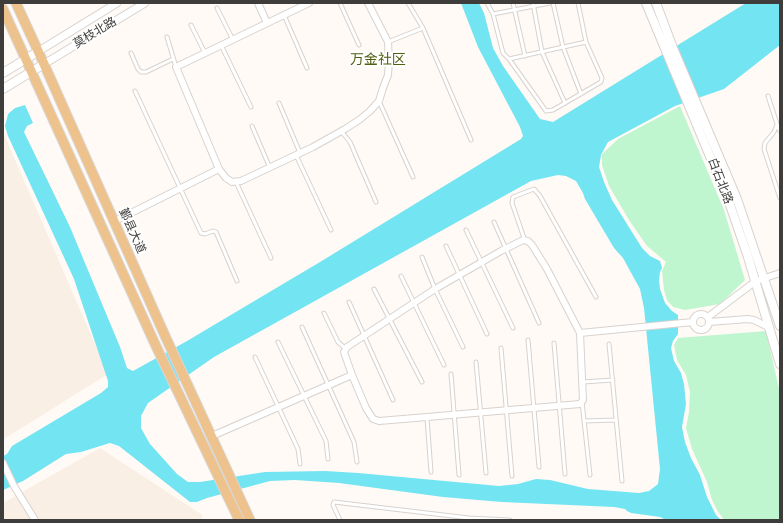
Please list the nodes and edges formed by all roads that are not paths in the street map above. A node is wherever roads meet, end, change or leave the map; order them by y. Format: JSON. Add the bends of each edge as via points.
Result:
{"nodes":[{"id":1,"x":16,"y":3,"type":"edge"},
{"id":2,"x":117,"y":3,"type":"edge"},
{"id":3,"x":145,"y":3,"type":"edge"},
{"id":4,"x":258,"y":3,"type":"edge"},
{"id":5,"x":308,"y":3,"type":"edge"},
{"id":6,"x":340,"y":3,"type":"edge"},
{"id":7,"x":368,"y":3,"type":"edge"},
{"id":8,"x":408,"y":3,"type":"edge"},
{"id":9,"x":487,"y":3,"type":"edge"},
{"id":10,"x":513,"y":3,"type":"edge"},
{"id":11,"x":550,"y":3,"type":"edge"},
{"id":12,"x":553,"y":3,"type":"edge"},
{"id":13,"x":578,"y":3,"type":"edge"},
{"id":14,"x":646,"y":3,"type":"edge"},
{"id":15,"x":656,"y":3,"type":"edge"},
{"id":16,"x":301,"y":5,"type":"edge"},
{"id":17,"x":533,"y":5,"type":"edge"},
{"id":18,"x":217,"y":8,"type":"dead end"},
{"id":19,"x":3,"y":9,"type":"edge"},
{"id":20,"x":514,"y":10,"type":"junction"},
{"id":21,"x":493,"y":14,"type":"junction"},
{"id":22,"x":284,"y":15,"type":"junction"},
{"id":23,"x":267,"y":23,"type":"junction"},
{"id":24,"x":191,"y":25,"type":"dead end"},
{"id":25,"x":423,"y":28,"type":"junction"},
{"id":26,"x":167,"y":37,"type":"dead end"},
{"id":27,"x":233,"y":40,"type":"junction"},
{"id":28,"x":388,"y":42,"type":"junction"},
{"id":29,"x":586,"y":42,"type":"junction"},
{"id":30,"x":221,"y":45,"type":"junction"},
{"id":31,"x":359,"y":45,"type":"dead end"},
{"id":32,"x":563,"y":47,"type":"junction"},
{"id":33,"x":39,"y":51,"type":"junction"},
{"id":34,"x":542,"y":52,"type":"junction"},
{"id":35,"x":131,"y":53,"type":"dead end"},
{"id":36,"x":205,"y":53,"type":"junction"},
{"id":37,"x":525,"y":56,"type":"junction"},
{"id":38,"x":25,"y":59,"type":"junction"},
{"id":39,"x":173,"y":59,"type":"junction"},
{"id":40,"x":509,"y":59,"type":"junction"},
{"id":41,"x":44,"y":64,"type":"junction"},
{"id":42,"x":176,"y":67,"type":"junction"},
{"id":43,"x":307,"y":68,"type":"dead end"},
{"id":44,"x":31,"y":72,"type":"junction"},
{"id":45,"x":3,"y":73,"type":"edge"},
{"id":46,"x":3,"y":89,"type":"edge"},
{"id":47,"x":134,"y":91,"type":"dead end"},
{"id":48,"x":581,"y":94,"type":"junction"},
{"id":49,"x":768,"y":96,"type":"dead end"},
{"id":50,"x":378,"y":101,"type":"junction"},
{"id":51,"x":279,"y":103,"type":"dead end"},
{"id":52,"x":565,"y":103,"type":"junction"},
{"id":53,"x":251,"y":107,"type":"dead end"},
{"id":54,"x":777,"y":125,"type":"junction"},
{"id":55,"x":252,"y":126,"type":"dead end"},
{"id":56,"x":342,"y":131,"type":"junction"},
{"id":57,"x":780,"y":131,"type":"edge"},
{"id":58,"x":774,"y":132,"type":"junction"},
{"id":59,"x":471,"y":140,"type":"dead end"},
{"id":60,"x":298,"y":154,"type":"junction"},
{"id":61,"x":270,"y":168,"type":"junction"},
{"id":62,"x":219,"y":169,"type":"junction"},
{"id":63,"x":413,"y":177,"type":"dead end"},
{"id":64,"x":236,"y":182,"type":"junction"},
{"id":65,"x":180,"y":189,"type":"junction"},
{"id":66,"x":780,"y":198,"type":"edge"},
{"id":67,"x":376,"y":202,"type":"dead end"},
{"id":68,"x":115,"y":221,"type":"junction"},
{"id":69,"x":494,"y":222,"type":"dead end"},
{"id":70,"x":332,"y":230,"type":"dead end"},
{"id":71,"x":466,"y":230,"type":"dead end"},
{"id":72,"x":525,"y":241,"type":"junction"},
{"id":73,"x":446,"y":246,"type":"dead end"},
{"id":74,"x":506,"y":248,"type":"junction"},
{"id":75,"x":422,"y":256,"type":"dead end"},
{"id":76,"x":271,"y":258,"type":"dead end"},
{"id":77,"x":482,"y":262,"type":"junction"},
{"id":78,"x":780,"y":273,"type":"edge"},
{"id":79,"x":459,"y":275,"type":"junction"},
{"id":80,"x":401,"y":276,"type":"dead end"},
{"id":81,"x":765,"y":278,"type":"junction"},
{"id":82,"x":237,"y":281,"type":"dead end"},
{"id":83,"x":756,"y":281,"type":"junction"},
{"id":84,"x":374,"y":289,"type":"dead end"},
{"id":85,"x":435,"y":289,"type":"junction"},
{"id":86,"x":596,"y":297,"type":"dead end"},
{"id":87,"x":349,"y":302,"type":"dead end"},
{"id":88,"x":414,"y":303,"type":"junction"},
{"id":89,"x":324,"y":313,"type":"dead end"},
{"id":90,"x":390,"y":319,"type":"junction"},
{"id":91,"x":709,"y":319,"type":"junction"},
{"id":92,"x":693,"y":322,"type":"junction"},
{"id":93,"x":539,"y":323,"type":"dead end"},
{"id":94,"x":780,"y":326,"type":"edge"},
{"id":95,"x":302,"y":327,"type":"dead end"},
{"id":96,"x":513,"y":328,"type":"dead end"},
{"id":97,"x":770,"y":328,"type":"junction"},
{"id":98,"x":580,"y":333,"type":"junction"},
{"id":99,"x":487,"y":334,"type":"dead end"},
{"id":100,"x":364,"y":336,"type":"junction"},
{"id":101,"x":528,"y":340,"type":"dead end"},
{"id":102,"x":278,"y":342,"type":"dead end"},
{"id":103,"x":554,"y":344,"type":"dead end"},
{"id":104,"x":609,"y":344,"type":"dead end"},
{"id":105,"x":463,"y":347,"type":"dead end"},
{"id":106,"x":501,"y":348,"type":"dead end"},
{"id":107,"x":346,"y":349,"type":"junction"},
{"id":108,"x":255,"y":357,"type":"dead end"},
{"id":109,"x":476,"y":362,"type":"dead end"},
{"id":110,"x":780,"y":364,"type":"edge"},
{"id":111,"x":444,"y":365,"type":"dead end"},
{"id":112,"x":451,"y":374,"type":"dead end"},
{"id":113,"x":352,"y":375,"type":"junction"},
{"id":114,"x":613,"y":380,"type":"junction"},
{"id":115,"x":422,"y":382,"type":"dead end"},
{"id":116,"x":583,"y":382,"type":"junction"},
{"id":117,"x":328,"y":386,"type":"junction"},
{"id":118,"x":305,"y":395,"type":"junction"},
{"id":119,"x":393,"y":400,"type":"dead end"},
{"id":120,"x":582,"y":402,"type":"junction"},
{"id":121,"x":560,"y":406,"type":"junction"},
{"id":122,"x":279,"y":407,"type":"junction"},
{"id":123,"x":534,"y":408,"type":"junction"},
{"id":124,"x":506,"y":410,"type":"junction"},
{"id":125,"x":480,"y":412,"type":"junction"},
{"id":126,"x":454,"y":414,"type":"junction"},
{"id":127,"x":426,"y":417,"type":"junction"},
{"id":128,"x":616,"y":420,"type":"junction"},
{"id":129,"x":584,"y":421,"type":"junction"},
{"id":130,"x":212,"y":436,"type":"junction"},
{"id":131,"x":328,"y":460,"type":"dead end"},
{"id":132,"x":357,"y":462,"type":"dead end"},
{"id":133,"x":3,"y":463,"type":"edge"},
{"id":134,"x":300,"y":464,"type":"dead end"},
{"id":135,"x":539,"y":467,"type":"dead end"},
{"id":136,"x":430,"y":472,"type":"dead end"},
{"id":137,"x":486,"y":473,"type":"dead end"},
{"id":138,"x":565,"y":474,"type":"dead end"},
{"id":139,"x":459,"y":475,"type":"dead end"},
{"id":140,"x":590,"y":475,"type":"dead end"},
{"id":141,"x":512,"y":476,"type":"dead end"},
{"id":142,"x":622,"y":481,"type":"dead end"},
{"id":143,"x":35,"y":520,"type":"edge"},
{"id":144,"x":239,"y":520,"type":"edge"},
{"id":145,"x":250,"y":520,"type":"edge"},
{"id":146,"x":340,"y":520,"type":"edge"},
{"id":147,"x":510,"y":520,"type":"edge"}],
"edges":[{"from":1,"to":33,"type":"main road","name":"鄞县大道"},
{"from":2,"to":33,"type":"street","name":"莫枝北路"},
{"from":3,"to":41,"type":"street","name":"莫枝北路"},
{"from":4,"to":23,"type":"street"},
{"from":5,"to":16,"type":"street"},
{"from":6,"to":31,"type":"lane"},
{"from":7,"to":28,"type":"street"},
{"from":8,"to":25,"type":"lane"},
{"from":9,"to":21,"type":"lane"},
{"from":10,"to":20,"type":"lane"},
{"from":11,"to":17,"type":"lane"},
{"from":12,"to":32,"type":"lane"},
{"from":13,"to":29,"type":"lane"},
{"from":14,"to":83,"type":"main road","name":"白石北路","via":[[729,202]]},
{"from":15,"to":81,"type":"main road","name":"白石北路","via":[[737,199]]},
{"from":16,"to":22,"type":"street"},
{"from":17,"to":20,"type":"lane"},
{"from":17,"to":34,"type":"lane"},
{"from":18,"to":27,"type":"lane"},
{"from":19,"to":38,"type":"main road","name":"鄞县大道"},
{"from":20,"to":21,"type":"lane"},
{"from":20,"to":37,"type":"lane"},
{"from":21,"to":40,"type":"lane","via":[[503,53]]},
{"from":22,"to":23,"type":"street"},
{"from":22,"to":43,"type":"lane"},
{"from":23,"to":27,"type":"street"},
{"from":24,"to":36,"type":"lane"},
{"from":25,"to":28,"type":"lane"},
{"from":25,"to":59,"type":"lane"},
{"from":26,"to":39,"type":"lane"},
{"from":27,"to":30,"type":"street"},
{"from":28,"to":50,"type":"street","via":[[388,75]]},
{"from":29,"to":32,"type":"lane"},
{"from":29,"to":48,"type":"lane","via":[[602,78],[601,82]]},
{"from":30,"to":36,"type":"street"},
{"from":30,"to":53,"type":"lane"},
{"from":32,"to":34,"type":"lane"},
{"from":32,"to":48,"type":"lane"},
{"from":33,"to":38,"type":"main road"},
{"from":33,"to":41,"type":"main road","name":"鄞县大道"},
{"from":34,"to":37,"type":"lane"},
{"from":34,"to":52,"type":"lane"},
{"from":35,"to":39,"type":"lane","via":[[141,72]]},
{"from":36,"to":42,"type":"street"},
{"from":37,"to":40,"type":"lane"},
{"from":38,"to":44,"type":"main road","name":"鄞县大道"},
{"from":38,"to":45,"type":"main road"},
{"from":39,"to":42,"type":"lane"},
{"from":40,"to":52,"type":"lane","via":[[546,111]]},
{"from":41,"to":44,"type":"main road"},
{"from":41,"to":68,"type":"main road","name":"鄞县大道"},
{"from":42,"to":62,"type":"street"},
{"from":44,"to":46,"type":"main road"},
{"from":44,"to":144,"type":"main road","name":"鄞县大道"},
{"from":47,"to":65,"type":"lane"},
{"from":48,"to":52,"type":"lane"},
{"from":49,"to":54,"type":"lane"},
{"from":50,"to":56,"type":"street","via":[[370,111]]},
{"from":50,"to":63,"type":"lane"},
{"from":51,"to":60,"type":"lane"},
{"from":54,"to":57,"type":"lane"},
{"from":54,"to":58,"type":"lane"},
{"from":55,"to":61,"type":"lane"},
{"from":56,"to":60,"type":"street"},
{"from":56,"to":67,"type":"lane","via":[[350,142]]},
{"from":57,"to":58,"type":"lane"},
{"from":58,"to":66,"type":"lane","via":[[765,143],[764,149]]},
{"from":60,"to":61,"type":"street"},
{"from":60,"to":70,"type":"lane"},
{"from":61,"to":64,"type":"street"},
{"from":62,"to":64,"type":"street","via":[[226,178]]},
{"from":62,"to":65,"type":"street"},
{"from":64,"to":76,"type":"lane"},
{"from":65,"to":68,"type":"street"},
{"from":65,"to":82,"type":"lane","via":[[201,233],[216,232]]},
{"from":68,"to":130,"type":"main road","name":"鄞县大道"},
{"from":69,"to":74,"type":"lane"},
{"from":71,"to":77,"type":"lane"},
{"from":72,"to":74,"type":"street"},
{"from":72,"to":86,"type":"lane","via":[[512,203],[513,198],[534,189]]},
{"from":72,"to":98,"type":"street","via":[[532,245],[548,269]]},
{"from":73,"to":79,"type":"lane"},
{"from":74,"to":77,"type":"street"},
{"from":74,"to":93,"type":"lane"},
{"from":75,"to":85,"type":"lane"},
{"from":77,"to":79,"type":"street"},
{"from":77,"to":96,"type":"lane"},
{"from":78,"to":81,"type":"street"},
{"from":79,"to":85,"type":"street"},
{"from":79,"to":99,"type":"lane"},
{"from":80,"to":88,"type":"lane"},
{"from":81,"to":83,"type":"street"},
{"from":81,"to":94,"type":"main road","name":"白石北路"},
{"from":83,"to":91,"type":"street"},
{"from":83,"to":97,"type":"main road","name":"白石北路"},
{"from":84,"to":90,"type":"lane"},
{"from":85,"to":88,"type":"street"},
{"from":85,"to":105,"type":"lane"},
{"from":87,"to":100,"type":"lane"},
{"from":88,"to":90,"type":"street"},
{"from":88,"to":111,"type":"lane"},
{"from":89,"to":107,"type":"lane","via":[[338,342]]},
{"from":90,"to":100,"type":"street"},
{"from":90,"to":115,"type":"lane"},
{"from":91,"to":92,"type":"street","via":[[704,314],[699,314]]},
{"from":91,"to":92,"type":"street","via":[[706,329],[700,330]]},
{"from":91,"to":97,"type":"street","via":[[748,319]]},
{"from":92,"to":98,"type":"street"},
{"from":95,"to":117,"type":"lane"},
{"from":97,"to":110,"type":"main road","name":"白石北路"},
{"from":98,"to":116,"type":"street"},
{"from":100,"to":107,"type":"street"},
{"from":100,"to":119,"type":"lane"},
{"from":101,"to":123,"type":"lane"},
{"from":102,"to":118,"type":"lane"},
{"from":103,"to":121,"type":"lane"},
{"from":104,"to":114,"type":"lane"},
{"from":106,"to":124,"type":"lane"},
{"from":107,"to":113,"type":"street","via":[[344,352]]},
{"from":108,"to":122,"type":"lane"},
{"from":109,"to":125,"type":"lane"},
{"from":112,"to":126,"type":"lane"},
{"from":113,"to":117,"type":"street"},
{"from":113,"to":127,"type":"street","via":[[373,419],[379,421]]},
{"from":114,"to":116,"type":"lane"},
{"from":114,"to":128,"type":"lane"},
{"from":116,"to":120,"type":"street"},
{"from":117,"to":118,"type":"street"},
{"from":117,"to":132,"type":"lane","via":[[354,442]]},
{"from":118,"to":122,"type":"street"},
{"from":118,"to":131,"type":"lane","via":[[326,441]]},
{"from":120,"to":121,"type":"street"},
{"from":120,"to":129,"type":"lane"},
{"from":121,"to":123,"type":"street"},
{"from":121,"to":138,"type":"lane"},
{"from":122,"to":130,"type":"street"},
{"from":122,"to":134,"type":"lane","via":[[298,449]]},
{"from":123,"to":124,"type":"street"},
{"from":123,"to":135,"type":"lane"},
{"from":124,"to":125,"type":"street"},
{"from":124,"to":141,"type":"lane"},
{"from":125,"to":126,"type":"street"},
{"from":125,"to":137,"type":"lane"},
{"from":126,"to":127,"type":"street"},
{"from":126,"to":139,"type":"lane"},
{"from":127,"to":136,"type":"lane"},
{"from":128,"to":129,"type":"lane"},
{"from":128,"to":142,"type":"lane"},
{"from":129,"to":140,"type":"lane"},
{"from":130,"to":145,"type":"main road","name":"鄞县大道"},
{"from":133,"to":143,"type":"street"},
{"from":146,"to":147,"type":"lane","via":[[334,502],[469,518]]}]}
